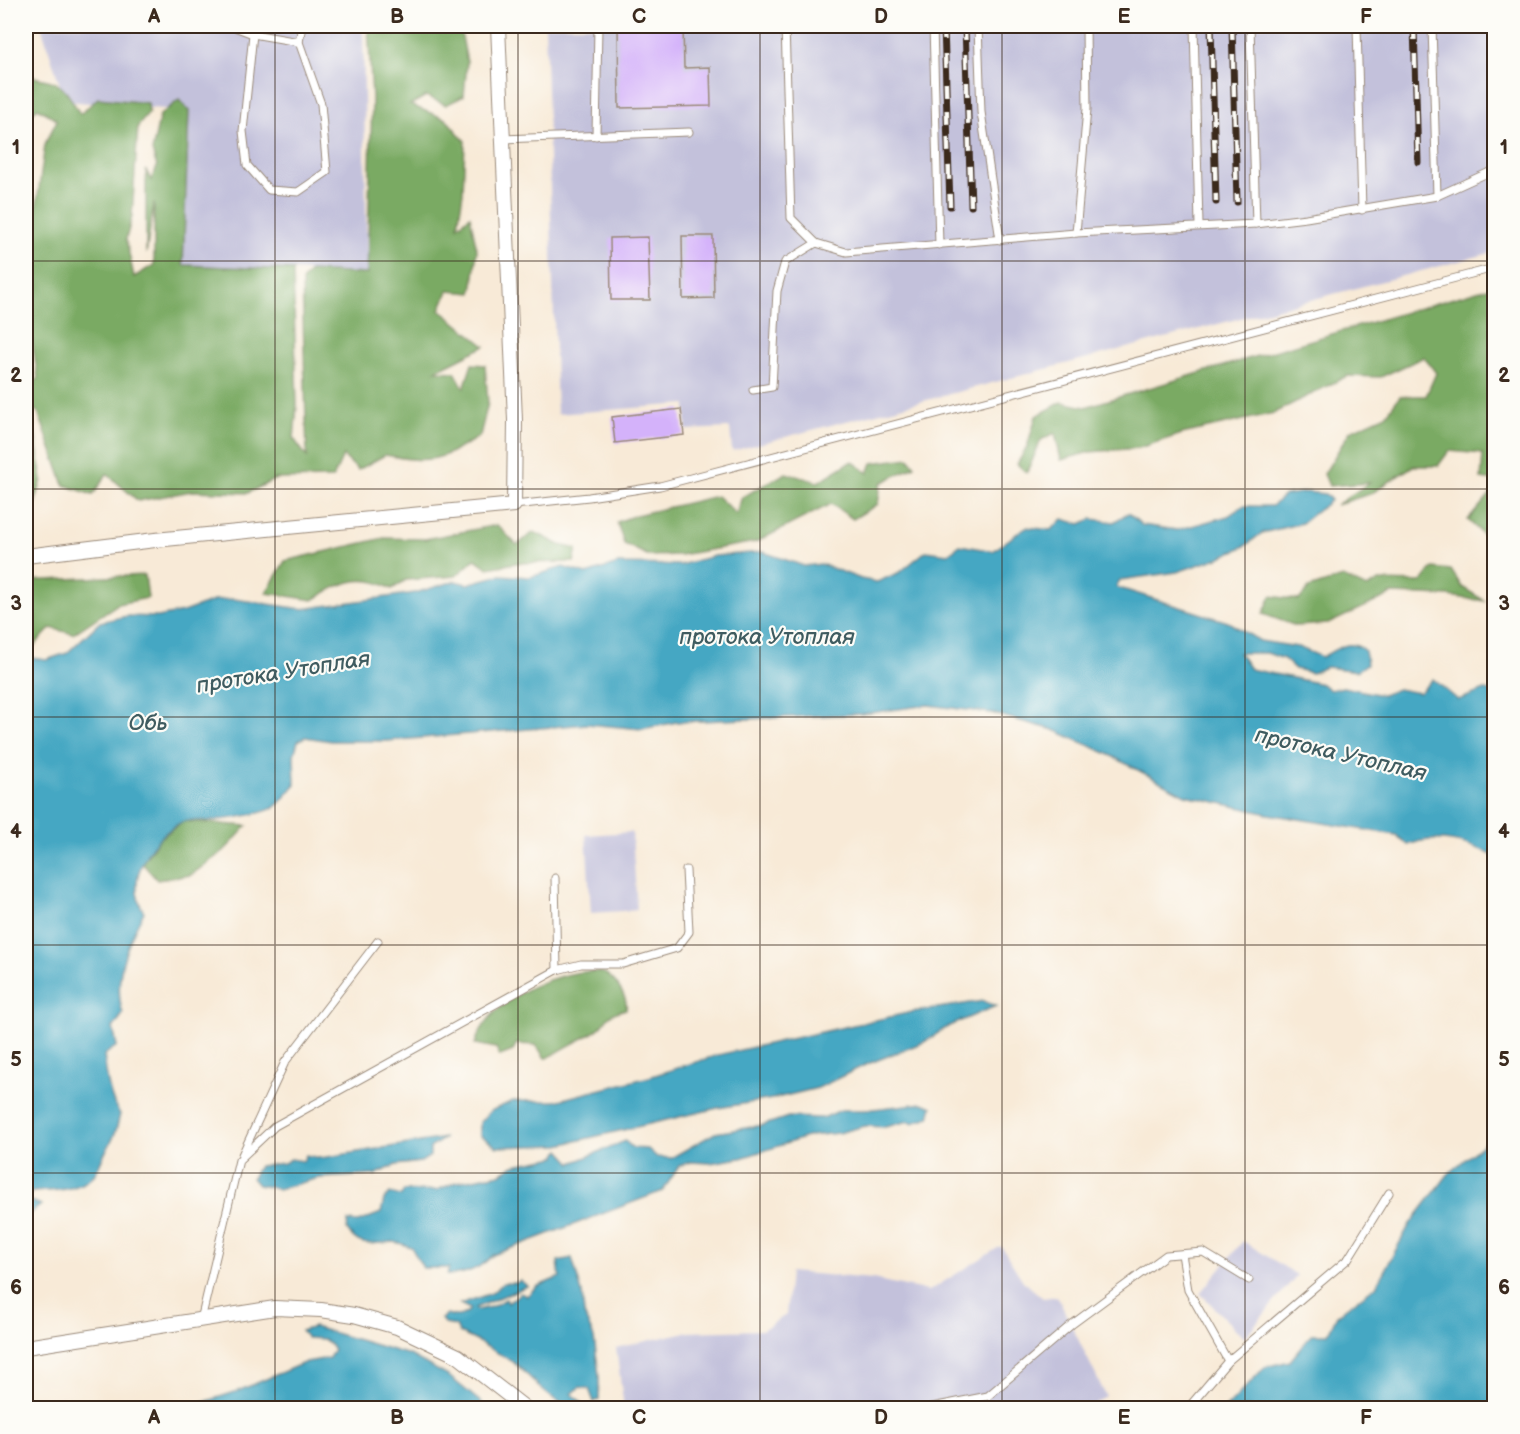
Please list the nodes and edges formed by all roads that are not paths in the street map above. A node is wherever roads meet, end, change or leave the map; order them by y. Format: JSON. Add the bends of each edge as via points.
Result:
{"nodes":[{"id":1,"x":232,"y":26,"type":"edge"},
{"id":2,"x":258,"y":26,"type":"edge"},
{"id":3,"x":302,"y":26,"type":"edge"},
{"id":4,"x":498,"y":26,"type":"edge"},
{"id":5,"x":598,"y":26,"type":"edge"},
{"id":6,"x":785,"y":26,"type":"edge"},
{"id":7,"x":933,"y":26,"type":"edge"},
{"id":8,"x":978,"y":26,"type":"edge"},
{"id":9,"x":1086,"y":26,"type":"edge"},
{"id":10,"x":1194,"y":26,"type":"edge"},
{"id":11,"x":1250,"y":26,"type":"edge"},
{"id":12,"x":1356,"y":26,"type":"edge"},
{"id":13,"x":1432,"y":26,"type":"edge"},
{"id":14,"x":253,"y":34,"type":"junction"},
{"id":15,"x":299,"y":42,"type":"junction"},
{"id":16,"x":689,"y":132,"type":"dead end"},
{"id":17,"x":596,"y":136,"type":"junction"},
{"id":18,"x":502,"y":139,"type":"junction"},
{"id":19,"x":1494,"y":170,"type":"edge"},
{"id":20,"x":1437,"y":196,"type":"junction"},
{"id":21,"x":1362,"y":210,"type":"junction"},
{"id":22,"x":1256,"y":224,"type":"junction"},
{"id":23,"x":1199,"y":225,"type":"junction"},
{"id":24,"x":1076,"y":233,"type":"junction"},
{"id":25,"x":1000,"y":240,"type":"junction"},
{"id":26,"x":816,"y":243,"type":"junction"},
{"id":27,"x":939,"y":245,"type":"junction"},
{"id":28,"x":1494,"y":268,"type":"edge"},
{"id":29,"x":753,"y":390,"type":"dead end"},
{"id":30,"x":514,"y":505,"type":"junction"},
{"id":31,"x":26,"y":556,"type":"edge"},
{"id":32,"x":686,"y":870,"type":"dead end"},
{"id":33,"x":555,"y":878,"type":"dead end"},
{"id":34,"x":378,"y":941,"type":"dead end"},
{"id":35,"x":557,"y":970,"type":"junction"},
{"id":36,"x":239,"y":1160,"type":"junction"},
{"id":37,"x":1389,"y":1193,"type":"dead end"},
{"id":38,"x":1182,"y":1254,"type":"junction"},
{"id":39,"x":1250,"y":1280,"type":"dead end"},
{"id":40,"x":201,"y":1320,"type":"junction"},
{"id":41,"x":26,"y":1347,"type":"edge"},
{"id":42,"x":1228,"y":1361,"type":"junction"},
{"id":43,"x":525,"y":1408,"type":"edge"},
{"id":44,"x":927,"y":1408,"type":"edge"},
{"id":45,"x":1188,"y":1408,"type":"edge"}],
"edges":[{"from":1,"to":14,"type":"lane"},
{"from":2,"to":14,"type":"lane"},
{"from":3,"to":15,"type":"lane"},
{"from":4,"to":18,"type":"street"},
{"from":5,"to":17,"type":"lane"},
{"from":6,"to":26,"type":"lane","via":[[791,218]]},
{"from":7,"to":27,"type":"lane"},
{"from":8,"to":25,"type":"lane","via":[[981,112]]},
{"from":9,"to":24,"type":"lane","via":[[1087,109]]},
{"from":10,"to":23,"type":"lane"},
{"from":11,"to":22,"type":"lane"},
{"from":12,"to":21,"type":"lane"},
{"from":13,"to":20,"type":"lane"},
{"from":14,"to":15,"type":"lane"},
{"from":14,"to":15,"type":"lane","via":[[243,131],[247,165],[269,190],[298,192],[327,172],[321,104]]},
{"from":16,"to":17,"type":"lane"},
{"from":17,"to":18,"type":"lane"},
{"from":18,"to":30,"type":"street","via":[[515,420]]},
{"from":19,"to":20,"type":"lane"},
{"from":20,"to":21,"type":"lane"},
{"from":21,"to":22,"type":"lane"},
{"from":22,"to":23,"type":"lane"},
{"from":23,"to":24,"type":"lane"},
{"from":24,"to":25,"type":"lane"},
{"from":25,"to":27,"type":"lane"},
{"from":26,"to":27,"type":"lane","via":[[846,252]]},
{"from":26,"to":29,"type":"lane","via":[[785,262],[777,291],[772,387]]},
{"from":28,"to":30,"type":"lane","via":[[660,486]]},
{"from":30,"to":31,"type":"street"},
{"from":32,"to":35,"type":"lane","via":[[689,932],[677,948],[623,964],[581,964]]},
{"from":33,"to":35,"type":"lane"},
{"from":34,"to":36,"type":"lane","via":[[285,1062]]},
{"from":35,"to":36,"type":"lane","via":[[275,1126]]},
{"from":36,"to":40,"type":"lane"},
{"from":37,"to":42,"type":"lane","via":[[1348,1259]]},
{"from":38,"to":39,"type":"lane","via":[[1203,1252]]},
{"from":38,"to":42,"type":"lane","via":[[1188,1290]]},
{"from":38,"to":44,"type":"lane","via":[[1166,1256],[1109,1297],[988,1396]]},
{"from":40,"to":41,"type":"street"},
{"from":40,"to":43,"type":"street","via":[[275,1308],[354,1315],[397,1328],[458,1356]]},
{"from":42,"to":45,"type":"lane"}]}
